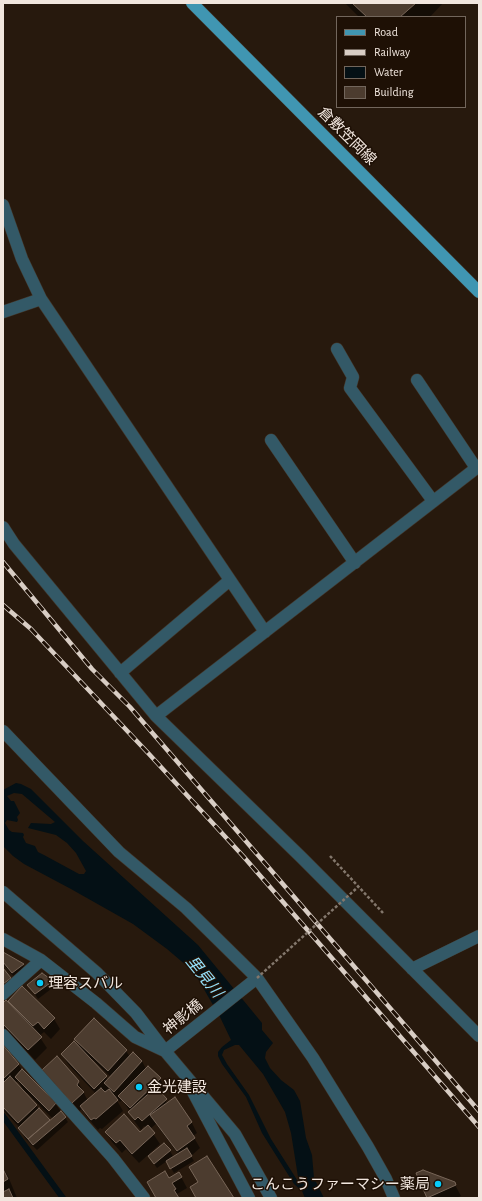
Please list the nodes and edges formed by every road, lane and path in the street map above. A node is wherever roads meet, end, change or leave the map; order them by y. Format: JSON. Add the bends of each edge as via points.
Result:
{"nodes":[{"id":1,"x":192,"y":3,"type":"edge"},
{"id":2,"x":3,"y":205,"type":"edge"},
{"id":3,"x":479,"y":292,"type":"edge"},
{"id":4,"x":41,"y":299,"type":"junction"},
{"id":5,"x":3,"y":312,"type":"edge"},
{"id":6,"x":337,"y":349,"type":"dead end"},
{"id":7,"x":417,"y":380,"type":"dead end"},
{"id":8,"x":272,"y":440,"type":"dead end"},
{"id":9,"x":478,"y":467,"type":"edge"},
{"id":10,"x":433,"y":502,"type":"junction"},
{"id":11,"x":3,"y":527,"type":"edge"},
{"id":12,"x":355,"y":563,"type":"junction"},
{"id":13,"x":230,"y":580,"type":"junction"},
{"id":14,"x":265,"y":632,"type":"junction"},
{"id":15,"x":120,"y":673,"type":"junction"},
{"id":16,"x":156,"y":716,"type":"junction"},
{"id":17,"x":3,"y":731,"type":"edge"},
{"id":18,"x":330,"y":856,"type":"dead end"},
{"id":19,"x":358,"y":887,"type":"junction"},
{"id":20,"x":3,"y":892,"type":"edge"},
{"id":21,"x":8,"y":899,"type":"edge"},
{"id":22,"x":383,"y":913,"type":"dead end"},
{"id":23,"x":479,"y":936,"type":"edge"},
{"id":24,"x":3,"y":939,"type":"edge"},
{"id":25,"x":41,"y":960,"type":"junction"},
{"id":26,"x":412,"y":969,"type":"junction"},
{"id":27,"x":257,"y":978,"type":"junction"},
{"id":28,"x":3,"y":994,"type":"edge"},
{"id":29,"x":3,"y":1035,"type":"edge"},
{"id":30,"x":479,"y":1036,"type":"edge"},
{"id":31,"x":165,"y":1052,"type":"junction"},
{"id":32,"x":183,"y":1073,"type":"junction"},
{"id":33,"x":144,"y":1198,"type":"edge"},
{"id":34,"x":249,"y":1198,"type":"edge"},
{"id":35,"x":271,"y":1198,"type":"edge"},
{"id":36,"x":394,"y":1198,"type":"edge"}],
"edges":[{"from":1,"to":3,"type":"main road","name":"倉敷笠岡線"},
{"from":2,"to":4,"type":"street","via":[[22,259]]},
{"from":4,"to":5,"type":"street"},
{"from":4,"to":13,"type":"street"},
{"from":6,"to":10,"type":"street","via":[[353,377],[350,388]]},
{"from":7,"to":9,"type":"street"},
{"from":8,"to":12,"type":"street"},
{"from":9,"to":10,"type":"street"},
{"from":10,"to":12,"type":"street"},
{"from":11,"to":15,"type":"street","via":[[14,544]]},
{"from":12,"to":14,"type":"street"},
{"from":13,"to":14,"type":"street"},
{"from":13,"to":15,"type":"street"},
{"from":14,"to":16,"type":"street"},
{"from":15,"to":16,"type":"street"},
{"from":16,"to":26,"type":"street"},
{"from":17,"to":27,"type":"street","via":[[118,852],[186,908]]},
{"from":18,"to":19,"type":"path"},
{"from":19,"to":22,"type":"path"},
{"from":19,"to":27,"type":"path","bridge":true},
{"from":20,"to":21,"type":"street"},
{"from":21,"to":31,"type":"street","via":[[97,973],[136,1013]]},
{"from":23,"to":26,"type":"street"},
{"from":24,"to":25,"type":"street"},
{"from":25,"to":28,"type":"street"},
{"from":25,"to":31,"type":"street","via":[[135,1037]]},
{"from":26,"to":30,"type":"street"},
{"from":27,"to":31,"type":"street","name":"神影橋"},
{"from":27,"to":36,"type":"street","via":[[317,1064],[368,1147]]},
{"from":29,"to":33,"type":"street","via":[[113,1158]]},
{"from":31,"to":32,"type":"street"},
{"from":32,"to":34,"type":"street"},
{"from":32,"to":35,"type":"street","via":[[235,1134]]}]}
